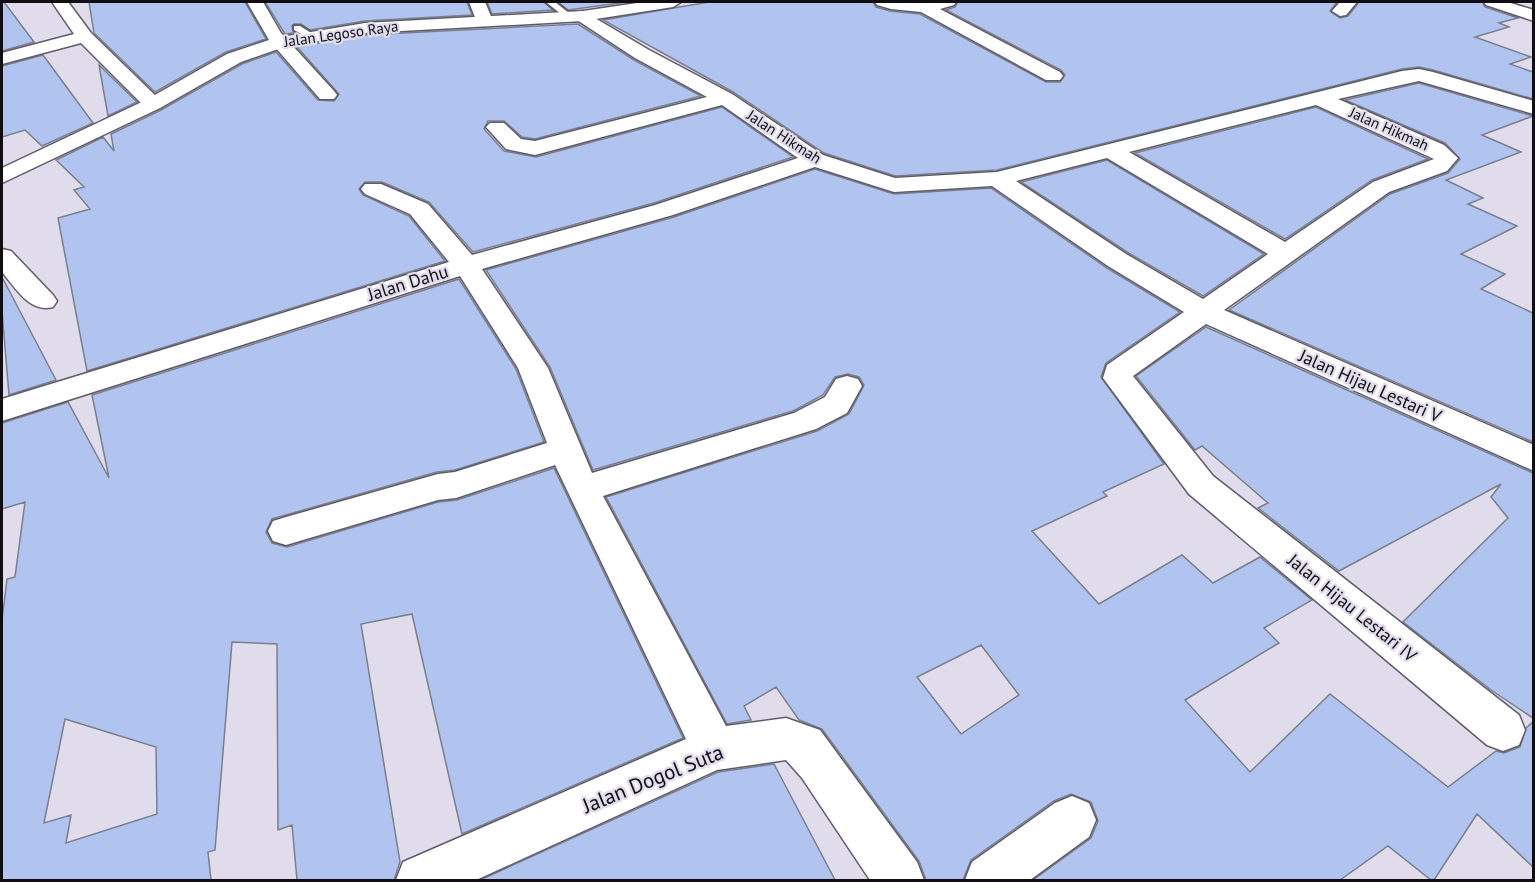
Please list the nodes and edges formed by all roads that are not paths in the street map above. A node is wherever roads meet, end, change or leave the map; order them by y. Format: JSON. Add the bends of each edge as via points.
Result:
{"nodes":[{"id":1,"x":60,"y":2,"type":"edge"},
{"id":2,"x":255,"y":2,"type":"edge"},
{"id":3,"x":477,"y":2,"type":"edge"},
{"id":4,"x":550,"y":2,"type":"edge"},
{"id":5,"x":673,"y":2,"type":"edge"},
{"id":6,"x":883,"y":2,"type":"edge"},
{"id":7,"x":949,"y":2,"type":"edge"},
{"id":8,"x":1492,"y":2,"type":"edge"},
{"id":9,"x":926,"y":8,"type":"junction"},
{"id":10,"x":576,"y":16,"type":"junction"},
{"id":11,"x":1533,"y":16,"type":"edge"},
{"id":12,"x":484,"y":21,"type":"junction"},
{"id":13,"x":85,"y":37,"type":"junction"},
{"id":14,"x":281,"y":42,"type":"junction"},
{"id":15,"x":2,"y":59,"type":"edge"},
{"id":16,"x":1053,"y":76,"type":"dead end"},
{"id":17,"x":327,"y":95,"type":"dead end"},
{"id":18,"x":725,"y":98,"type":"junction"},
{"id":19,"x":1320,"y":99,"type":"junction"},
{"id":20,"x":153,"y":104,"type":"junction"},
{"id":21,"x":1533,"y":108,"type":"edge"},
{"id":22,"x":497,"y":127,"type":"dead end"},
{"id":23,"x":1113,"y":152,"type":"junction"},
{"id":24,"x":815,"y":160,"type":"junction"},
{"id":25,"x":2,"y":176,"type":"edge"},
{"id":26,"x":997,"y":179,"type":"junction"},
{"id":27,"x":374,"y":189,"type":"dead end"},
{"id":28,"x":1285,"y":253,"type":"junction"},
{"id":29,"x":2,"y":257,"type":"edge"},
{"id":30,"x":465,"y":265,"type":"junction"},
{"id":31,"x":43,"y":301,"type":"dead end"},
{"id":32,"x":1206,"y":313,"type":"junction"},
{"id":33,"x":848,"y":386,"type":"dead end"},
{"id":34,"x":2,"y":410,"type":"edge"},
{"id":35,"x":565,"y":449,"type":"junction"},
{"id":36,"x":1533,"y":459,"type":"edge"},
{"id":37,"x":1201,"y":485,"type":"joint"},
{"id":38,"x":582,"y":489,"type":"junction"},
{"id":39,"x":286,"y":531,"type":"dead end"},
{"id":40,"x":1503,"y":730,"type":"dead end"},
{"id":41,"x":714,"y":749,"type":"junction"},
{"id":42,"x":1072,"y":820,"type":"dead end"},
{"id":43,"x":421,"y":880,"type":"edge"},
{"id":44,"x":899,"y":880,"type":"edge"},
{"id":45,"x":990,"y":880,"type":"edge"}],
"edges":[{"from":1,"to":13,"type":"street"},
{"from":2,"to":14,"type":"street"},
{"from":3,"to":12,"type":"street"},
{"from":4,"to":10,"type":"lane"},
{"from":5,"to":10,"type":"street","name":"Jalan Legoso Raya"},
{"from":6,"to":9,"type":"street","via":[[904,8]]},
{"from":7,"to":9,"type":"street"},
{"from":8,"to":11,"type":"street"},
{"from":9,"to":16,"type":"street"},
{"from":10,"to":12,"type":"street","name":"Jalan Legoso Raya"},
{"from":10,"to":18,"type":"street","name":"Jalan Hikmah"},
{"from":12,"to":14,"type":"street","name":"Jalan Legoso Raya","via":[[304,32]]},
{"from":13,"to":15,"type":"street"},
{"from":13,"to":20,"type":"street"},
{"from":14,"to":17,"type":"street"},
{"from":14,"to":20,"type":"street","name":"Jalan Legoso Raya","via":[[234,58]]},
{"from":18,"to":22,"type":"street","via":[[535,148],[514,144]]},
{"from":18,"to":24,"type":"street","name":"Jalan Hikmah"},
{"from":19,"to":21,"type":"street","name":"Jalan Hikmah","via":[[1419,75]]},
{"from":19,"to":23,"type":"street","name":"Jalan Hikmah"},
{"from":19,"to":28,"type":"street","name":"Jalan Hikmah","via":[[1447,158],[1439,166],[1381,187]]},
{"from":20,"to":25,"type":"street","name":"Jalan Legoso Raya"},
{"from":23,"to":26,"type":"street","name":"Jalan Hikmah"},
{"from":23,"to":28,"type":"street"},
{"from":24,"to":26,"type":"street","name":"Jalan Hikmah","via":[[894,185]]},
{"from":24,"to":30,"type":"street","name":"Jalan Dahu","via":[[664,210]]},
{"from":26,"to":32,"type":"street","name":"Jalan Hijau Lestari V"},
{"from":27,"to":30,"type":"street","via":[[419,209]]},
{"from":28,"to":32,"type":"street","name":"Jalan Hikmah"},
{"from":29,"to":31,"type":"street"},
{"from":30,"to":34,"type":"street","name":"Jalan Dahu"},
{"from":30,"to":35,"type":"street","via":[[533,368]]},
{"from":32,"to":36,"type":"street","name":"Jalan Hijau Lestari V"},
{"from":32,"to":37,"type":"street","name":"Jalan Hikmah","via":[[1118,372],[1120,382]]},
{"from":33,"to":38,"type":"street","via":[[836,405],[805,422]]},
{"from":35,"to":38,"type":"street"},
{"from":35,"to":39,"type":"street","via":[[456,485]]},
{"from":37,"to":40,"type":"street","name":"Jalan Hijau Lestari IV"},
{"from":38,"to":41,"type":"street"},
{"from":41,"to":43,"type":"street","name":"Jalan Dogol Suta"},
{"from":41,"to":44,"type":"street","name":"Jalan Dogol Suta","via":[[786,739],[804,745]]},
{"from":42,"to":45,"type":"street"}]}
